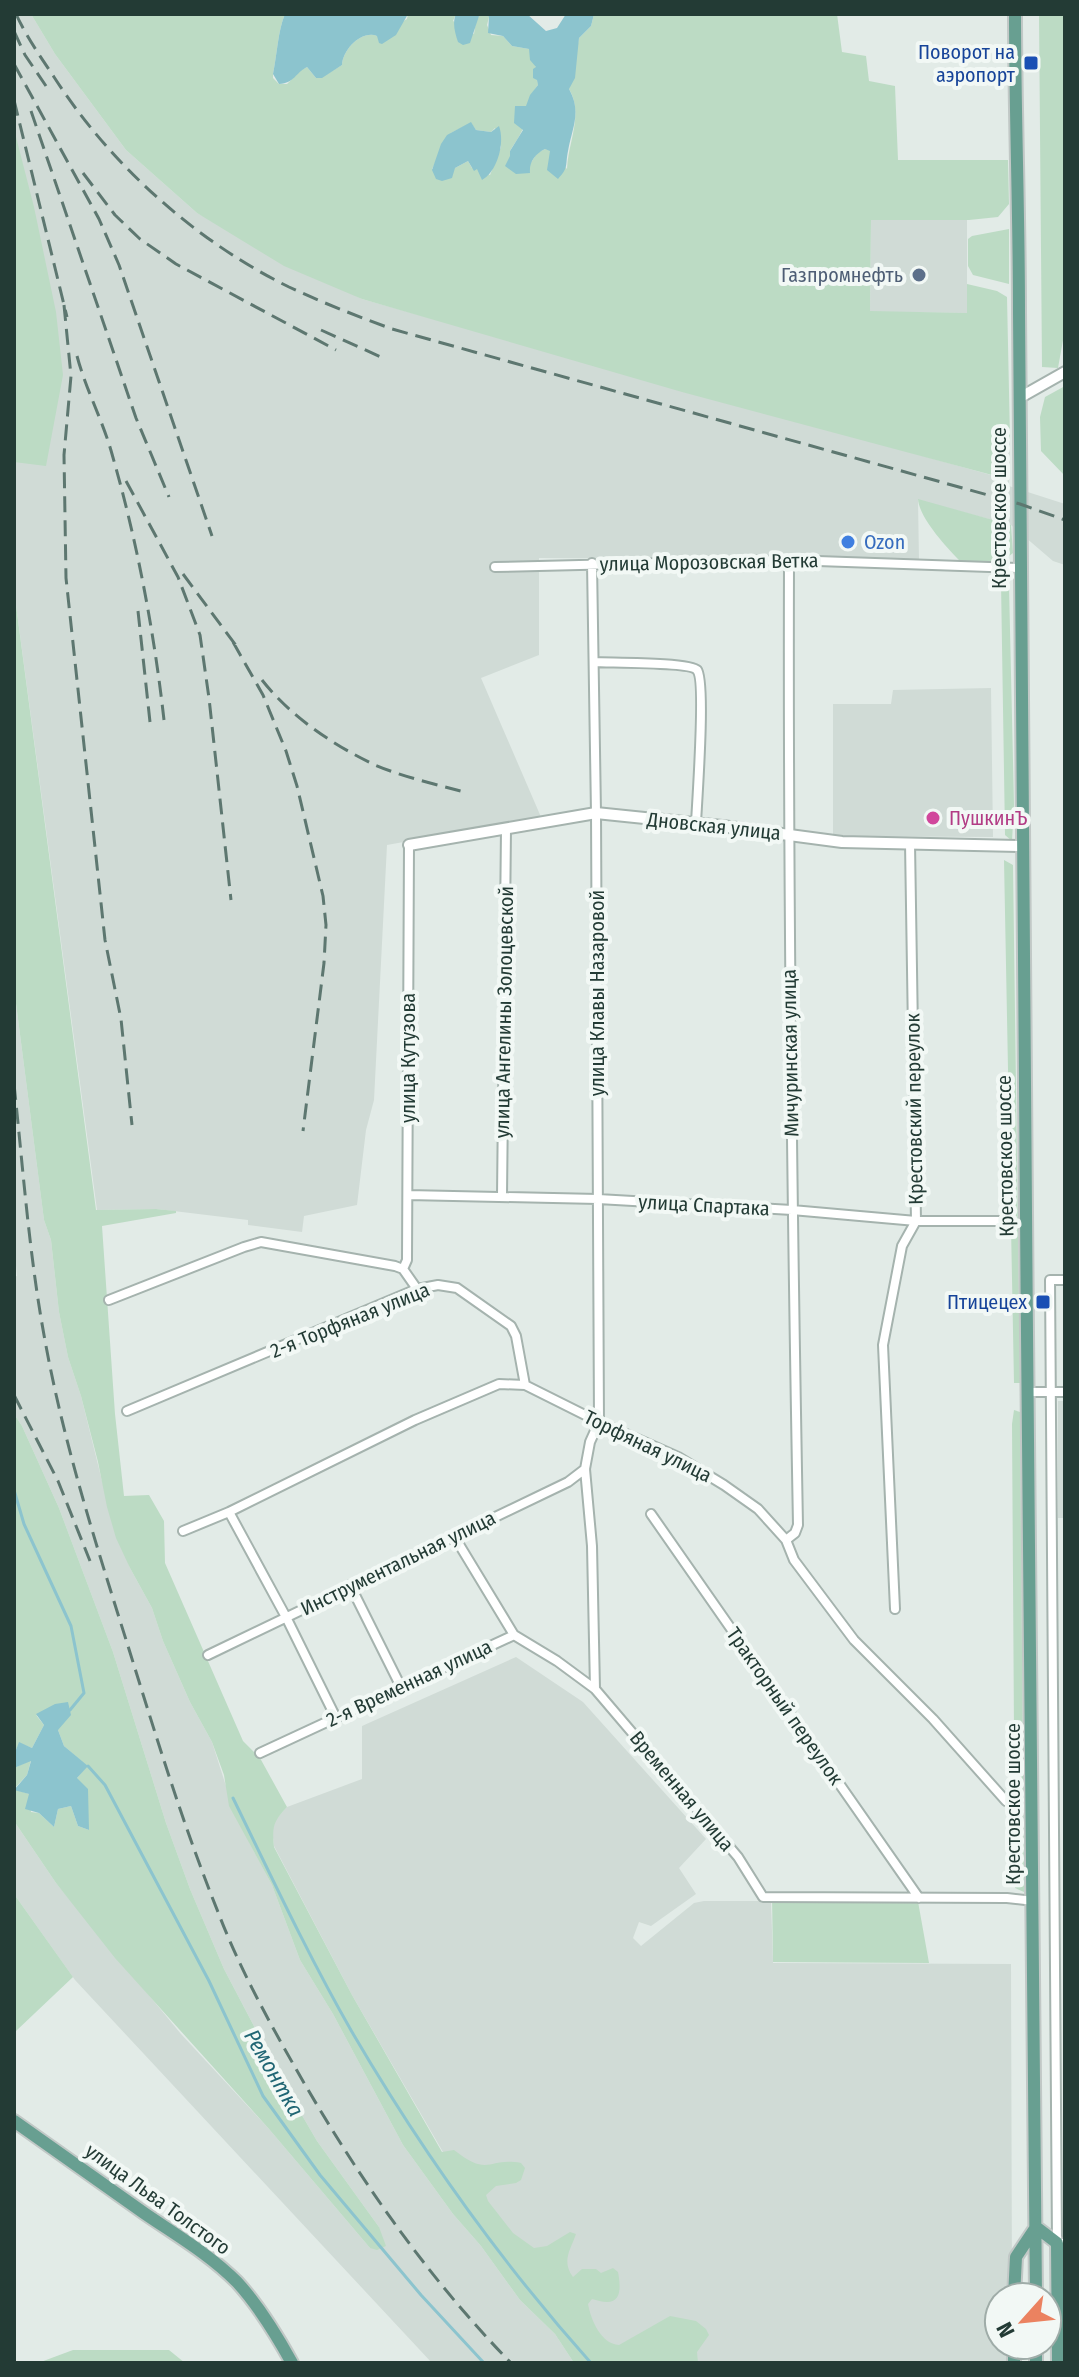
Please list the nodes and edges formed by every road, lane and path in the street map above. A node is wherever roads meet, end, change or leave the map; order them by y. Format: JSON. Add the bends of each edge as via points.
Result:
{"nodes":[{"id":1,"x":1015,"y":14,"type":"edge"},
{"id":2,"x":1065,"y":372,"type":"edge"},
{"id":3,"x":1019,"y":398,"type":"junction"},
{"id":4,"x":789,"y":560,"type":"junction"},
{"id":5,"x":592,"y":563,"type":"junction"},
{"id":6,"x":495,"y":567,"type":"dead end"},
{"id":7,"x":1019,"y":568,"type":"junction"},
{"id":8,"x":594,"y":662,"type":"junction"},
{"id":9,"x":596,"y":813,"type":"junction"},
{"id":10,"x":696,"y":823,"type":"junction"},
{"id":11,"x":506,"y":829,"type":"junction"},
{"id":12,"x":788,"y":834,"type":"junction"},
{"id":13,"x":910,"y":843,"type":"junction"},
{"id":14,"x":409,"y":845,"type":"joint"},
{"id":15,"x":1021,"y":846,"type":"junction"},
{"id":16,"x":408,"y":1195,"type":"junction"},
{"id":17,"x":502,"y":1196,"type":"junction"},
{"id":18,"x":598,"y":1199,"type":"junction"},
{"id":19,"x":792,"y":1210,"type":"junction"},
{"id":20,"x":916,"y":1221,"type":"junction"},
{"id":21,"x":999,"y":1221,"type":"dead end"},
{"id":22,"x":403,"y":1269,"type":"junction"},
{"id":23,"x":1065,"y":1280,"type":"edge"},
{"id":24,"x":417,"y":1289,"type":"junction"},
{"id":25,"x":109,"y":1300,"type":"dead end"},
{"id":26,"x":525,"y":1385,"type":"junction"},
{"id":27,"x":1029,"y":1392,"type":"junction"},
{"id":28,"x":1051,"y":1392,"type":"junction"},
{"id":29,"x":1065,"y":1392,"type":"edge"},
{"id":30,"x":127,"y":1411,"type":"dead end"},
{"id":31,"x":599,"y":1422,"type":"junction"},
{"id":32,"x":585,"y":1469,"type":"junction"},
{"id":33,"x":229,"y":1512,"type":"junction"},
{"id":34,"x":651,"y":1514,"type":"dead end"},
{"id":35,"x":183,"y":1531,"type":"dead end"},
{"id":36,"x":454,"y":1536,"type":"junction"},
{"id":37,"x":786,"y":1540,"type":"junction"},
{"id":38,"x":350,"y":1585,"type":"junction"},
{"id":39,"x":895,"y":1609,"type":"dead end"},
{"id":40,"x":286,"y":1617,"type":"junction"},
{"id":41,"x":514,"y":1635,"type":"junction"},
{"id":42,"x":208,"y":1655,"type":"dead end"},
{"id":43,"x":401,"y":1687,"type":"junction"},
{"id":44,"x":595,"y":1689,"type":"junction"},
{"id":45,"x":336,"y":1718,"type":"junction"},
{"id":46,"x":260,"y":1753,"type":"dead end"},
{"id":47,"x":1006,"y":1801,"type":"dead end"},
{"id":48,"x":1065,"y":1869,"type":"edge"},
{"id":49,"x":1054,"y":1870,"type":"junction"},
{"id":50,"x":919,"y":1898,"type":"junction"},
{"id":51,"x":1034,"y":1901,"type":"junction"},
{"id":52,"x":1060,"y":2010,"type":"edge"},
{"id":53,"x":14,"y":2121,"type":"edge"},
{"id":54,"x":1036,"y":2227,"type":"junction"},
{"id":55,"x":1061,"y":2243,"type":"edge"},
{"id":56,"x":1015,"y":2281,"type":"edge"},
{"id":57,"x":1036,"y":2281,"type":"edge"},
{"id":58,"x":292,"y":2363,"type":"edge"},
{"id":59,"x":1058,"y":2363,"type":"edge"}],
"edges":[{"from":1,"to":3,"type":"main road","name":"Крестовское шоссе"},
{"from":2,"to":3,"type":"street"},
{"from":3,"to":7,"type":"main road","name":"Крестовское шоссе"},
{"from":4,"to":5,"type":"street","name":"улица Морозовская Ветка"},
{"from":4,"to":7,"type":"street","name":"улица Морозовская Ветка"},
{"from":4,"to":12,"type":"street","name":"Мичуринская улица"},
{"from":5,"to":6,"type":"street","name":"улица Морозовская Ветка"},
{"from":5,"to":8,"type":"street","name":"улица Клавы Назаровой"},
{"from":7,"to":15,"type":"main road","name":"Крестовское шоссе"},
{"from":8,"to":9,"type":"street","name":"улица Клавы Назаровой"},
{"from":8,"to":10,"type":"street","via":[[698,670]]},
{"from":9,"to":10,"type":"street","name":"Дновская улица"},
{"from":9,"to":11,"type":"street","name":"Дновская улица"},
{"from":9,"to":18,"type":"street","name":"улица Клавы Назаровой"},
{"from":10,"to":12,"type":"street","name":"Дновская улица"},
{"from":11,"to":14,"type":"street","name":"Дновская улица"},
{"from":11,"to":17,"type":"street","name":"улица Ангелины Золоцевской"},
{"from":12,"to":13,"type":"street","name":"Дновская улица","via":[[842,842]]},
{"from":12,"to":19,"type":"street","name":"Мичуринская улица"},
{"from":13,"to":15,"type":"street","name":"Дновская улица"},
{"from":13,"to":20,"type":"street","name":"Крестовский переулок"},
{"from":14,"to":16,"type":"street","name":"улица Кутузова"},
{"from":15,"to":27,"type":"main road","name":"Крестовское шоссе"},
{"from":16,"to":17,"type":"street","name":"улица Спартака"},
{"from":16,"to":22,"type":"street","name":"улица Кутузова"},
{"from":17,"to":18,"type":"street","name":"улица Спартака"},
{"from":18,"to":19,"type":"street","name":"улица Спартака"},
{"from":18,"to":31,"type":"street","name":"улица Клавы Назаровой"},
{"from":19,"to":20,"type":"street","name":"улица Спартака"},
{"from":19,"to":37,"type":"street","name":"Мичуринская улица","via":[[798,1525]]},
{"from":20,"to":21,"type":"street","name":"улица Спартака"},
{"from":20,"to":39,"type":"street","name":"Крестовский переулок","via":[[902,1246],[883,1345]]},
{"from":22,"to":24,"type":"street"},
{"from":22,"to":25,"type":"street","via":[[261,1242]]},
{"from":23,"to":28,"type":"street","via":[[1050,1280]]},
{"from":24,"to":26,"type":"street","name":"2-я Торфяная улица","via":[[457,1288],[511,1326]]},
{"from":24,"to":30,"type":"street","name":"2-я Торфяная улица"},
{"from":26,"to":31,"type":"street","name":"Торфяная улица"},
{"from":26,"to":33,"type":"street","via":[[499,1384],[415,1420]]},
{"from":27,"to":28,"type":"street"},
{"from":27,"to":51,"type":"main road","name":"Крестовское шоссе"},
{"from":28,"to":29,"type":"street"},
{"from":28,"to":49,"type":"street"},
{"from":31,"to":32,"type":"street"},
{"from":31,"to":37,"type":"street","name":"Торфяная улица","via":[[678,1457],[724,1485],[758,1509]]},
{"from":32,"to":36,"type":"street","name":"Инструментальная улица"},
{"from":32,"to":44,"type":"street"},
{"from":33,"to":35,"type":"street"},
{"from":33,"to":40,"type":"street"},
{"from":34,"to":50,"type":"street","name":"Тракторный переулок"},
{"from":36,"to":38,"type":"street","name":"Инструментальная улица"},
{"from":36,"to":41,"type":"street"},
{"from":37,"to":47,"type":"street","name":"Торфяная улица","via":[[794,1560],[854,1640]]},
{"from":38,"to":40,"type":"street","name":"Инструментальная улица"},
{"from":38,"to":43,"type":"street"},
{"from":40,"to":42,"type":"street","name":"Инструментальная улица"},
{"from":40,"to":45,"type":"street"},
{"from":41,"to":43,"type":"street","name":"2-я Временная улица"},
{"from":41,"to":44,"type":"street","name":"2-я Временная улица"},
{"from":43,"to":45,"type":"street","name":"2-я Временная улица"},
{"from":44,"to":50,"type":"street","name":"Временная улица","via":[[738,1857],[763,1897]]},
{"from":45,"to":46,"type":"street","name":"2-я Временная улица"},
{"from":48,"to":49,"type":"street"},
{"from":49,"to":52,"type":"street"},
{"from":50,"to":51,"type":"street","name":"Временная улица"},
{"from":51,"to":54,"type":"main road","name":"Крестовское шоссе"},
{"from":52,"to":55,"type":"street"},
{"from":53,"to":58,"type":"main road","name":"улица Льва Толстого","via":[[217,2264],[261,2311]]},
{"from":54,"to":55,"type":"main road"},
{"from":54,"to":56,"type":"main road","via":[[1016,2257]]},
{"from":54,"to":57,"type":"main road","name":"Крестовское шоссе"},
{"from":55,"to":59,"type":"main road"}]}
